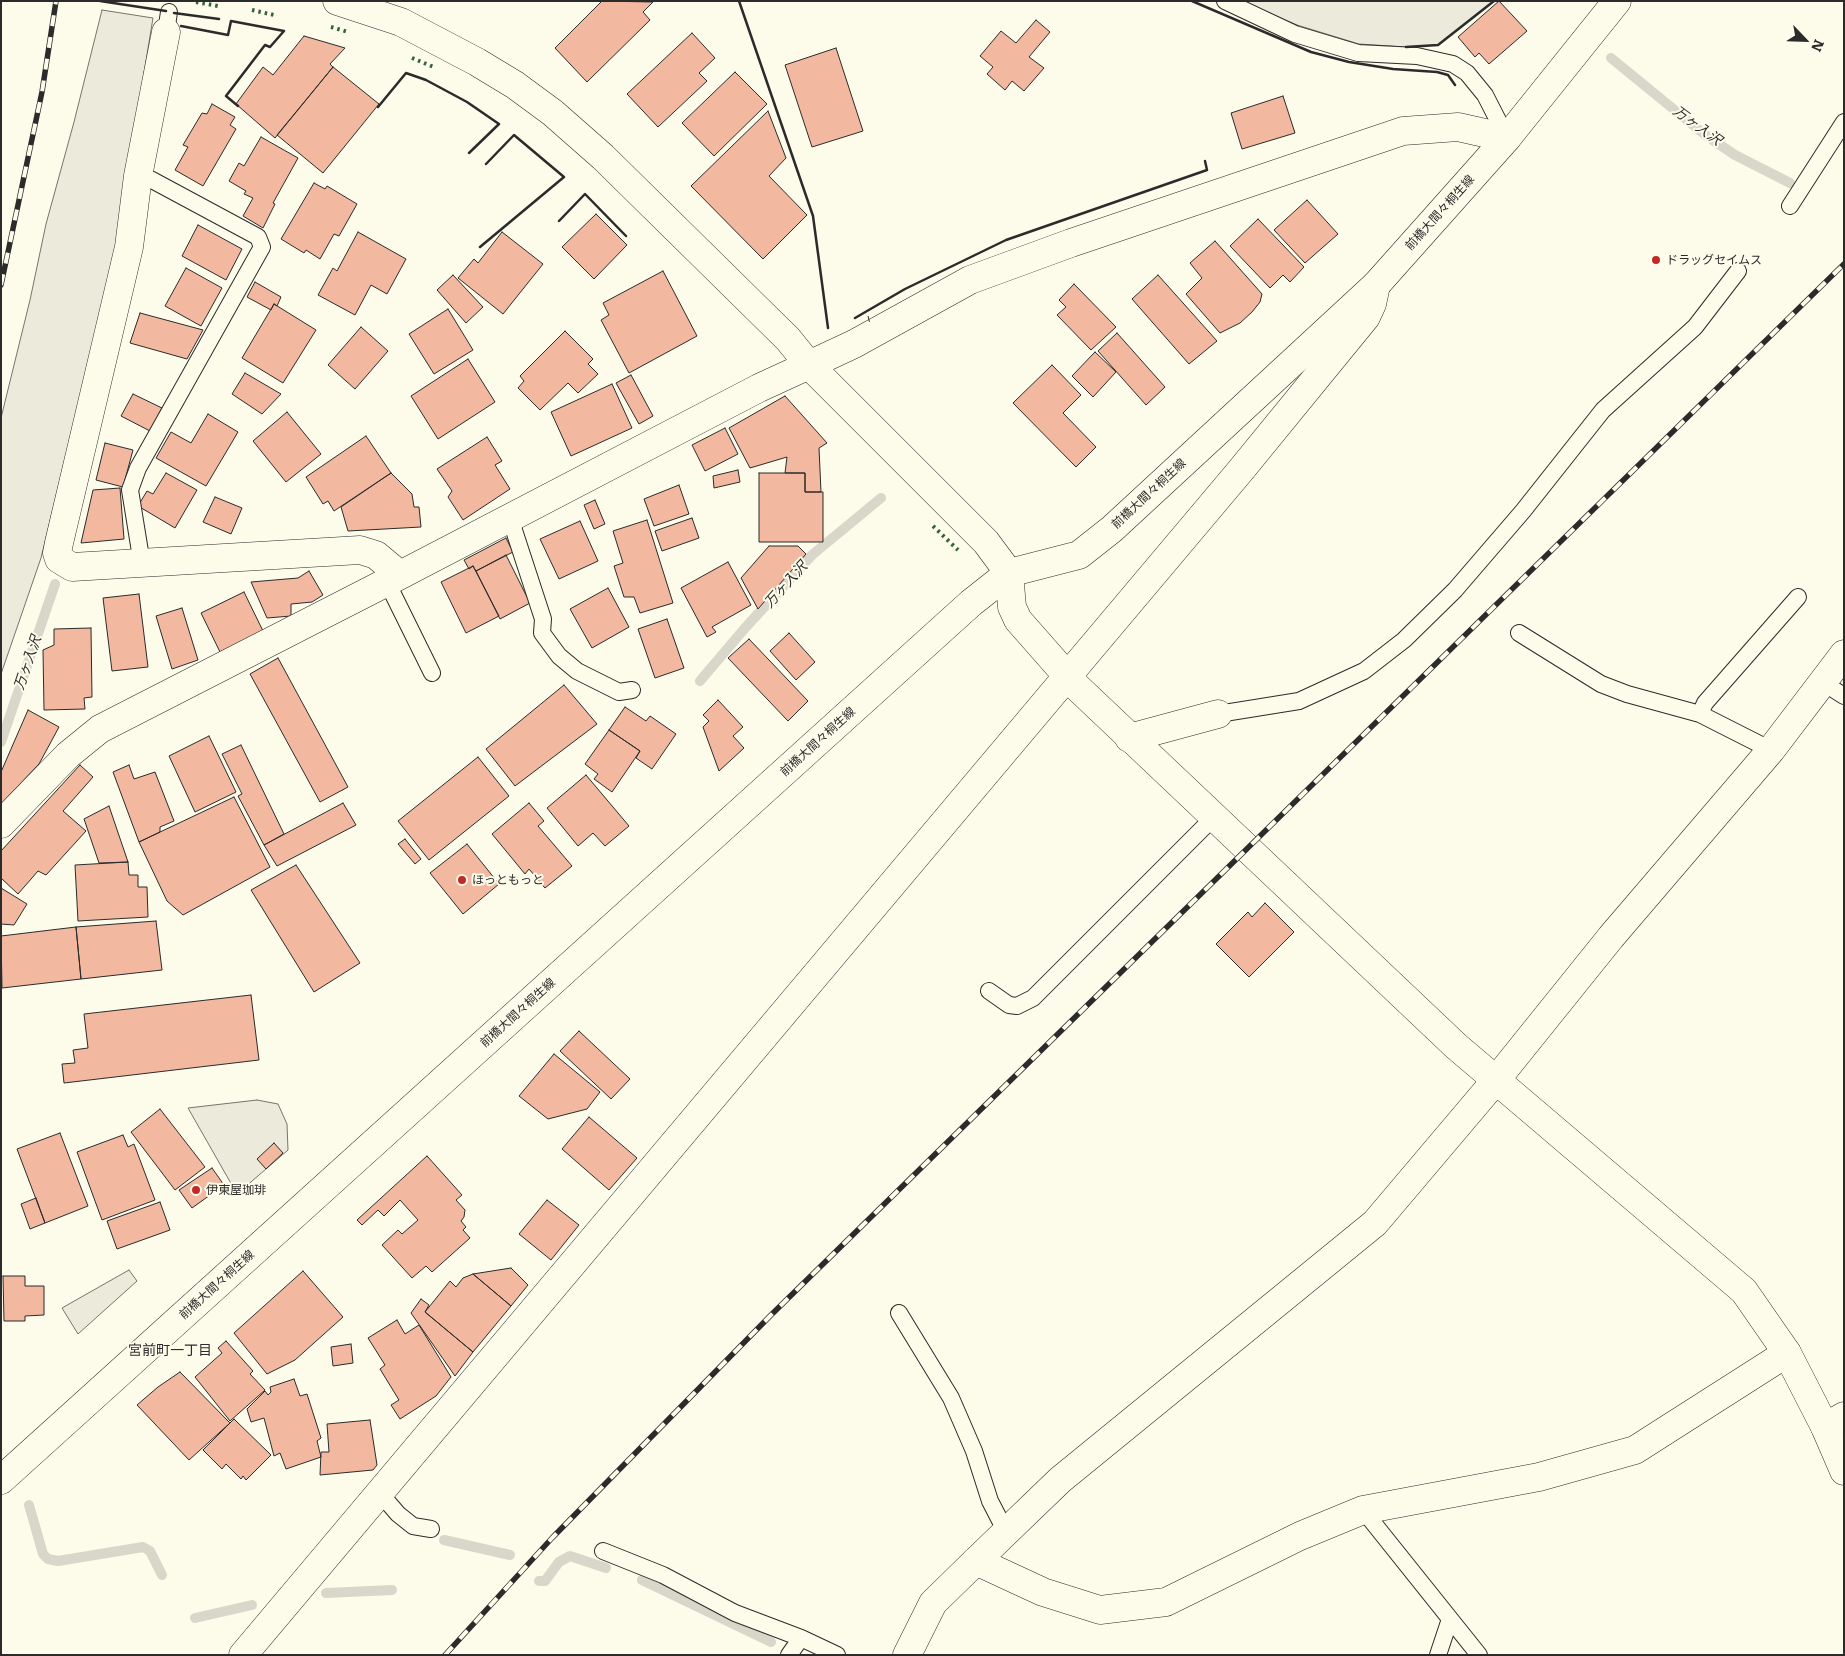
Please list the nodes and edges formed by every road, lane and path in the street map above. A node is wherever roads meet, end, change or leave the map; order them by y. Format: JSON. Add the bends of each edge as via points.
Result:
{"nodes":[{"id":1,"x":337,"y":1,"type":"edge"},
{"id":2,"x":1225,"y":1,"type":"edge"},
{"id":3,"x":1617,"y":1,"type":"edge"},
{"id":4,"x":168,"y":22,"type":"dead end"},
{"id":5,"x":1844,"y":122,"type":"edge"},
{"id":6,"x":1507,"y":138,"type":"junction"},
{"id":7,"x":138,"y":176,"type":"junction"},
{"id":8,"x":1790,"y":206,"type":"dead end"},
{"id":9,"x":1738,"y":272,"type":"dead end"},
{"id":10,"x":1376,"y":285,"type":"junction"},
{"id":11,"x":809,"y":364,"type":"junction"},
{"id":12,"x":510,"y":518,"type":"junction"},
{"id":13,"x":142,"y":564,"type":"junction"},
{"id":14,"x":1009,"y":573,"type":"junction"},
{"id":15,"x":394,"y":579,"type":"junction"},
{"id":16,"x":1798,"y":598,"type":"dead end"},
{"id":17,"x":1519,"y":633,"type":"dead end"},
{"id":18,"x":1844,"y":654,"type":"edge"},
{"id":19,"x":432,"y":673,"type":"dead end"},
{"id":20,"x":1067,"y":675,"type":"junction"},
{"id":21,"x":1833,"y":689,"type":"edge"},
{"id":22,"x":632,"y":690,"type":"dead end"},
{"id":23,"x":1218,"y":714,"type":"joint"},
{"id":24,"x":1700,"y":714,"type":"junction"},
{"id":25,"x":1129,"y":738,"type":"junction"},
{"id":26,"x":1771,"y":750,"type":"junction"},
{"id":27,"x":1214,"y":817,"type":"junction"},
{"id":28,"x":1,"y":824,"type":"edge"},
{"id":29,"x":989,"y":991,"type":"dead end"},
{"id":30,"x":1496,"y":1080,"type":"junction"},
{"id":31,"x":899,"y":1313,"type":"dead end"},
{"id":32,"x":1787,"y":1353,"type":"junction"},
{"id":33,"x":1834,"y":1422,"type":"edge"},
{"id":34,"x":1844,"y":1471,"type":"edge"},
{"id":35,"x":1,"y":1480,"type":"edge"},
{"id":36,"x":379,"y":1492,"type":"junction"},
{"id":37,"x":1363,"y":1510,"type":"junction"},
{"id":38,"x":431,"y":1529,"type":"dead end"},
{"id":39,"x":1006,"y":1532,"type":"junction"},
{"id":40,"x":603,"y":1551,"type":"dead end"},
{"id":41,"x":976,"y":1561,"type":"junction"},
{"id":42,"x":1450,"y":1619,"type":"junction"},
{"id":43,"x":801,"y":1638,"type":"junction"},
{"id":44,"x":243,"y":1655,"type":"edge"},
{"id":45,"x":789,"y":1655,"type":"edge"},
{"id":46,"x":837,"y":1655,"type":"edge"},
{"id":47,"x":907,"y":1655,"type":"edge"},
{"id":48,"x":1438,"y":1655,"type":"edge"},
{"id":49,"x":1479,"y":1655,"type":"edge"}],
"edges":[{"from":1,"to":11,"type":"street","via":[[401,22],[440,40],[515,85],[553,113],[603,157],[788,339]]},
{"from":2,"to":6,"type":"lane","via":[[1295,34],[1358,53],[1418,56],[1453,64],[1467,73],[1485,95]]},
{"from":3,"to":6,"type":"street","name":"前橋大間々桐生線"},
{"from":4,"to":7,"type":"street"},
{"from":5,"to":8,"type":"lane"},
{"from":6,"to":10,"type":"street","name":"前橋大間々桐生線"},
{"from":6,"to":11,"type":"street","via":[[1458,127],[1403,131],[1080,239],[970,280]]},
{"from":7,"to":13,"type":"street","via":[[129,247],[57,553],[59,560],[72,567]]},
{"from":7,"to":13,"type":"lane","via":[[152,180],[258,237],[262,247],[138,468],[130,490]]},
{"from":9,"to":23,"type":"lane","via":[[1695,327],[1603,410],[1455,590],[1404,640],[1364,671],[1307,698]]},
{"from":10,"to":14,"type":"street","name":"前橋大間々桐生線","via":[[1112,529],[1079,554]]},
{"from":10,"to":20,"type":"street","via":[[1366,317]]},
{"from":11,"to":12,"type":"street"},
{"from":11,"to":14,"type":"street","via":[[986,542]]},
{"from":12,"to":15,"type":"street"},
{"from":12,"to":22,"type":"lane","via":[[542,619],[542,633],[559,656],[577,671],[619,692]]},
{"from":13,"to":15,"type":"street","via":[[360,550],[376,555]]},
{"from":14,"to":20,"type":"street","via":[[1012,607],[1018,620]]},
{"from":14,"to":35,"type":"street","name":"前橋大間々桐生線","via":[[964,610]]},
{"from":15,"to":19,"type":"lane"},
{"from":15,"to":28,"type":"street","via":[[100,729],[68,754]]},
{"from":16,"to":24,"type":"lane","via":[[1705,703]]},
{"from":17,"to":24,"type":"lane","via":[[1601,684]]},
{"from":18,"to":21,"type":"street"},
{"from":20,"to":25,"type":"street"},
{"from":20,"to":36,"type":"street"},
{"from":21,"to":26,"type":"street"},
{"from":23,"to":25,"type":"street"},
{"from":24,"to":26,"type":"lane"},
{"from":25,"to":27,"type":"street"},
{"from":26,"to":30,"type":"street","via":[[1605,944]]},
{"from":27,"to":29,"type":"lane","via":[[1033,998],[1017,1006],[1009,1005]]},
{"from":27,"to":30,"type":"street"},
{"from":30,"to":32,"type":"street","via":[[1744,1291]]},
{"from":30,"to":39,"type":"street","via":[[1375,1223],[1060,1480]]},
{"from":31,"to":39,"type":"lane","via":[[950,1398],[974,1451],[990,1501]]},
{"from":32,"to":33,"type":"street"},
{"from":32,"to":37,"type":"street","via":[[1636,1450],[1540,1477]]},
{"from":33,"to":34,"type":"street"},
{"from":36,"to":38,"type":"lane","via":[[413,1526]]},
{"from":36,"to":44,"type":"street"},
{"from":37,"to":41,"type":"street","via":[[1300,1536],[1166,1602],[1100,1610],[1043,1592]]},
{"from":37,"to":42,"type":"lane"},
{"from":39,"to":41,"type":"street"},
{"from":40,"to":43,"type":"lane"},
{"from":41,"to":47,"type":"street","via":[[933,1603]]},
{"from":42,"to":48,"type":"lane"},
{"from":42,"to":49,"type":"lane"},
{"from":43,"to":45,"type":"lane"},
{"from":43,"to":46,"type":"lane"}]}
